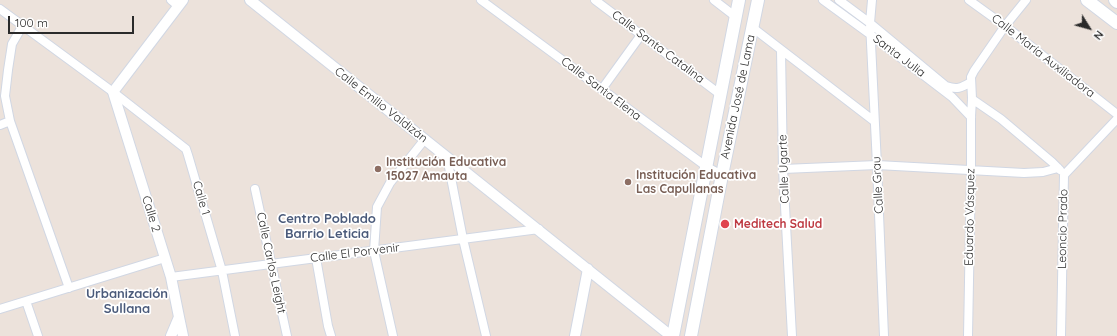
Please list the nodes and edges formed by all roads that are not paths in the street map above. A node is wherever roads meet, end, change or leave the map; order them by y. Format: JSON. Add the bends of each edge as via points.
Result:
{"nodes":[{"id":1,"x":250,"y":0,"type":"edge"},
{"id":2,"x":481,"y":0,"type":"edge"},
{"id":3,"x":595,"y":0,"type":"edge"},
{"id":4,"x":714,"y":0,"type":"edge"},
{"id":5,"x":739,"y":0,"type":"edge"},
{"id":6,"x":758,"y":0,"type":"edge"},
{"id":7,"x":823,"y":0,"type":"edge"},
{"id":8,"x":839,"y":0,"type":"edge"},
{"id":9,"x":872,"y":0,"type":"edge"},
{"id":10,"x":969,"y":0,"type":"edge"},
{"id":11,"x":1026,"y":0,"type":"edge"},
{"id":12,"x":1087,"y":0,"type":"edge"},
{"id":13,"x":177,"y":2,"type":"edge"},
{"id":14,"x":0,"y":9,"type":"edge"},
{"id":15,"x":736,"y":17,"type":"junction"},
{"id":16,"x":870,"y":23,"type":"junction"},
{"id":17,"x":1117,"y":23,"type":"edge"},
{"id":18,"x":23,"y":25,"type":"junction"},
{"id":19,"x":1005,"y":26,"type":"junction"},
{"id":20,"x":753,"y":28,"type":"junction"},
{"id":21,"x":641,"y":35,"type":"junction"},
{"id":22,"x":871,"y":35,"type":"junction"},
{"id":23,"x":781,"y":50,"type":"junction"},
{"id":24,"x":971,"y":82,"type":"junction"},
{"id":25,"x":602,"y":89,"type":"junction"},
{"id":26,"x":113,"y":92,"type":"junction"},
{"id":27,"x":721,"y":95,"type":"junction"},
{"id":28,"x":972,"y":99,"type":"junction"},
{"id":29,"x":1117,"y":114,"type":"edge"},
{"id":30,"x":971,"y":117,"type":"junction"},
{"id":31,"x":1117,"y":119,"type":"edge"},
{"id":32,"x":874,"y":121,"type":"junction"},
{"id":33,"x":10,"y":122,"type":"junction"},
{"id":34,"x":0,"y":125,"type":"edge"},
{"id":35,"x":425,"y":139,"type":"junction"},
{"id":36,"x":447,"y":157,"type":"junction"},
{"id":37,"x":878,"y":166,"type":"junction"},
{"id":38,"x":707,"y":167,"type":"junction"},
{"id":39,"x":1058,"y":168,"type":"junction"},
{"id":40,"x":783,"y":169,"type":"junction"},
{"id":41,"x":971,"y":171,"type":"junction"},
{"id":42,"x":722,"y":175,"type":"junction"},
{"id":43,"x":1064,"y":175,"type":"junction"},
{"id":44,"x":255,"y":189,"type":"dead end"},
{"id":45,"x":539,"y":230,"type":"junction"},
{"id":46,"x":463,"y":240,"type":"junction"},
{"id":47,"x":374,"y":251,"type":"junction"},
{"id":48,"x":165,"y":258,"type":"junction"},
{"id":49,"x":316,"y":258,"type":"junction"},
{"id":50,"x":272,"y":264,"type":"junction"},
{"id":51,"x":588,"y":269,"type":"junction"},
{"id":52,"x":222,"y":271,"type":"junction"},
{"id":53,"x":171,"y":278,"type":"junction"},
{"id":54,"x":69,"y":288,"type":"junction"},
{"id":55,"x":26,"y":301,"type":"junction"},
{"id":56,"x":0,"y":309,"type":"edge"},
{"id":57,"x":179,"y":317,"type":"junction"},
{"id":58,"x":38,"y":336,"type":"edge"},
{"id":59,"x":171,"y":336,"type":"edge"},
{"id":60,"x":183,"y":336,"type":"edge"},
{"id":61,"x":235,"y":336,"type":"edge"},
{"id":62,"x":287,"y":336,"type":"edge"},
{"id":63,"x":331,"y":336,"type":"edge"},
{"id":64,"x":393,"y":336,"type":"edge"},
{"id":65,"x":486,"y":336,"type":"edge"},
{"id":66,"x":575,"y":336,"type":"edge"},
{"id":67,"x":672,"y":336,"type":"edge"},
{"id":68,"x":691,"y":336,"type":"edge"},
{"id":69,"x":792,"y":336,"type":"edge"},
{"id":70,"x":884,"y":336,"type":"edge"},
{"id":71,"x":968,"y":336,"type":"edge"},
{"id":72,"x":1061,"y":336,"type":"edge"}],
"edges":[{"from":1,"to":35,"type":"street","name":"Calle Emilio Valdizán"},
{"from":2,"to":25,"type":"street","name":"Calle Santa Elena"},
{"from":3,"to":21,"type":"street","name":"Calle Santa Catalina"},
{"from":4,"to":15,"type":"street"},
{"from":5,"to":15,"type":"main road","name":"Avenida José de Lama"},
{"from":6,"to":20,"type":"main road","name":"Avenida José de Lama"},
{"from":7,"to":22,"type":"street","name":"Santa Julia"},
{"from":8,"to":16,"type":"street","name":"Santa Julia"},
{"from":9,"to":16,"type":"street","name":"Calle Grau"},
{"from":10,"to":19,"type":"street","name":"Calle María Auxiliadora"},
{"from":11,"to":19,"type":"street"},
{"from":12,"to":17,"type":"main road"},
{"from":13,"to":26,"type":"street"},
{"from":14,"to":18,"type":"street","name":"Calle 1"},
{"from":15,"to":27,"type":"main road","name":"Avenida José de Lama"},
{"from":16,"to":22,"type":"street","name":"Calle Grau"},
{"from":16,"to":24,"type":"street","name":"Santa Julia","via":[[946,86],[962,87]]},
{"from":18,"to":26,"type":"street","name":"Calle 1"},
{"from":18,"to":33,"type":"street","via":[[12,44],[8,70],[5,96]]},
{"from":19,"to":24,"type":"street","via":[[974,71]]},
{"from":19,"to":29,"type":"street","name":"Calle María Auxiliadora"},
{"from":20,"to":23,"type":"street"},
{"from":20,"to":42,"type":"main road","name":"Avenida José de Lama"},
{"from":21,"to":25,"type":"street"},
{"from":21,"to":27,"type":"street","name":"Calle Santa Catalina"},
{"from":22,"to":30,"type":"street","name":"Santa Julia","via":[[952,97]]},
{"from":22,"to":32,"type":"street","name":"Calle Grau"},
{"from":23,"to":32,"type":"street"},
{"from":23,"to":40,"type":"street","name":"Calle Ugarte"},
{"from":24,"to":28,"type":"street","name":"Eduardo Vásquez"},
{"from":25,"to":38,"type":"street","name":"Calle Santa Elena"},
{"from":26,"to":48,"type":"street","name":"Calle 2"},
{"from":26,"to":52,"type":"street","name":"Calle 1","via":[[186,150]]},
{"from":27,"to":38,"type":"main road","name":"Avenida José de Lama"},
{"from":28,"to":30,"type":"street","name":"Eduardo Vásquez"},
{"from":28,"to":39,"type":"street","via":[[1001,119]]},
{"from":30,"to":41,"type":"street","name":"Eduardo Vásquez"},
{"from":31,"to":43,"type":"street","name":"Leoncio Prado"},
{"from":32,"to":37,"type":"street","name":"Calle Grau"},
{"from":33,"to":34,"type":"street"},
{"from":33,"to":54,"type":"street"},
{"from":35,"to":36,"type":"street","name":"Calle Emilio Valdizán"},
{"from":35,"to":47,"type":"street","via":[[390,183],[378,207]]},
{"from":36,"to":45,"type":"street","name":"Calle Emilio Valdizán"},
{"from":36,"to":46,"type":"street"},
{"from":37,"to":40,"type":"street"},
{"from":37,"to":41,"type":"street"},
{"from":37,"to":70,"type":"street","name":"Calle Grau"},
{"from":38,"to":42,"type":"street","name":"Calle Santa Elena"},
{"from":38,"to":67,"type":"main road","name":"Avenida José de Lama"},
{"from":39,"to":41,"type":"street","via":[[1024,173]]},
{"from":39,"to":43,"type":"street"},
{"from":40,"to":69,"type":"street","name":"Calle Ugarte"},
{"from":41,"to":71,"type":"street","name":"Eduardo Vásquez"},
{"from":42,"to":68,"type":"main road","name":"Avenida José de Lama"},
{"from":43,"to":72,"type":"street","name":"Leoncio Prado"},
{"from":44,"to":50,"type":"street","name":"Calle Carlos Leight"},
{"from":45,"to":46,"type":"street","name":"Calle El Porvenir"},
{"from":45,"to":51,"type":"street","name":"Calle Emilio Valdizán"},
{"from":46,"to":47,"type":"street","name":"Calle El Porvenir"},
{"from":46,"to":65,"type":"street"},
{"from":47,"to":49,"type":"street","name":"Calle El Porvenir"},
{"from":47,"to":64,"type":"street"},
{"from":48,"to":53,"type":"street","name":"Calle 2"},
{"from":48,"to":54,"type":"street"},
{"from":49,"to":50,"type":"street","name":"Calle El Porvenir"},
{"from":49,"to":63,"type":"street"},
{"from":50,"to":52,"type":"street","name":"Calle El Porvenir"},
{"from":50,"to":62,"type":"street","name":"Calle Carlos Leight"},
{"from":51,"to":66,"type":"street"},
{"from":51,"to":67,"type":"street","name":"Calle Emilio Valdizán"},
{"from":52,"to":53,"type":"street","name":"Calle El Porvenir"},
{"from":52,"to":61,"type":"street","name":"Calle 1"},
{"from":53,"to":57,"type":"street","name":"Calle 2"},
{"from":54,"to":55,"type":"street"},
{"from":55,"to":56,"type":"street"},
{"from":55,"to":58,"type":"street"},
{"from":57,"to":59,"type":"street"},
{"from":57,"to":60,"type":"street","name":"Calle 2"}]}
